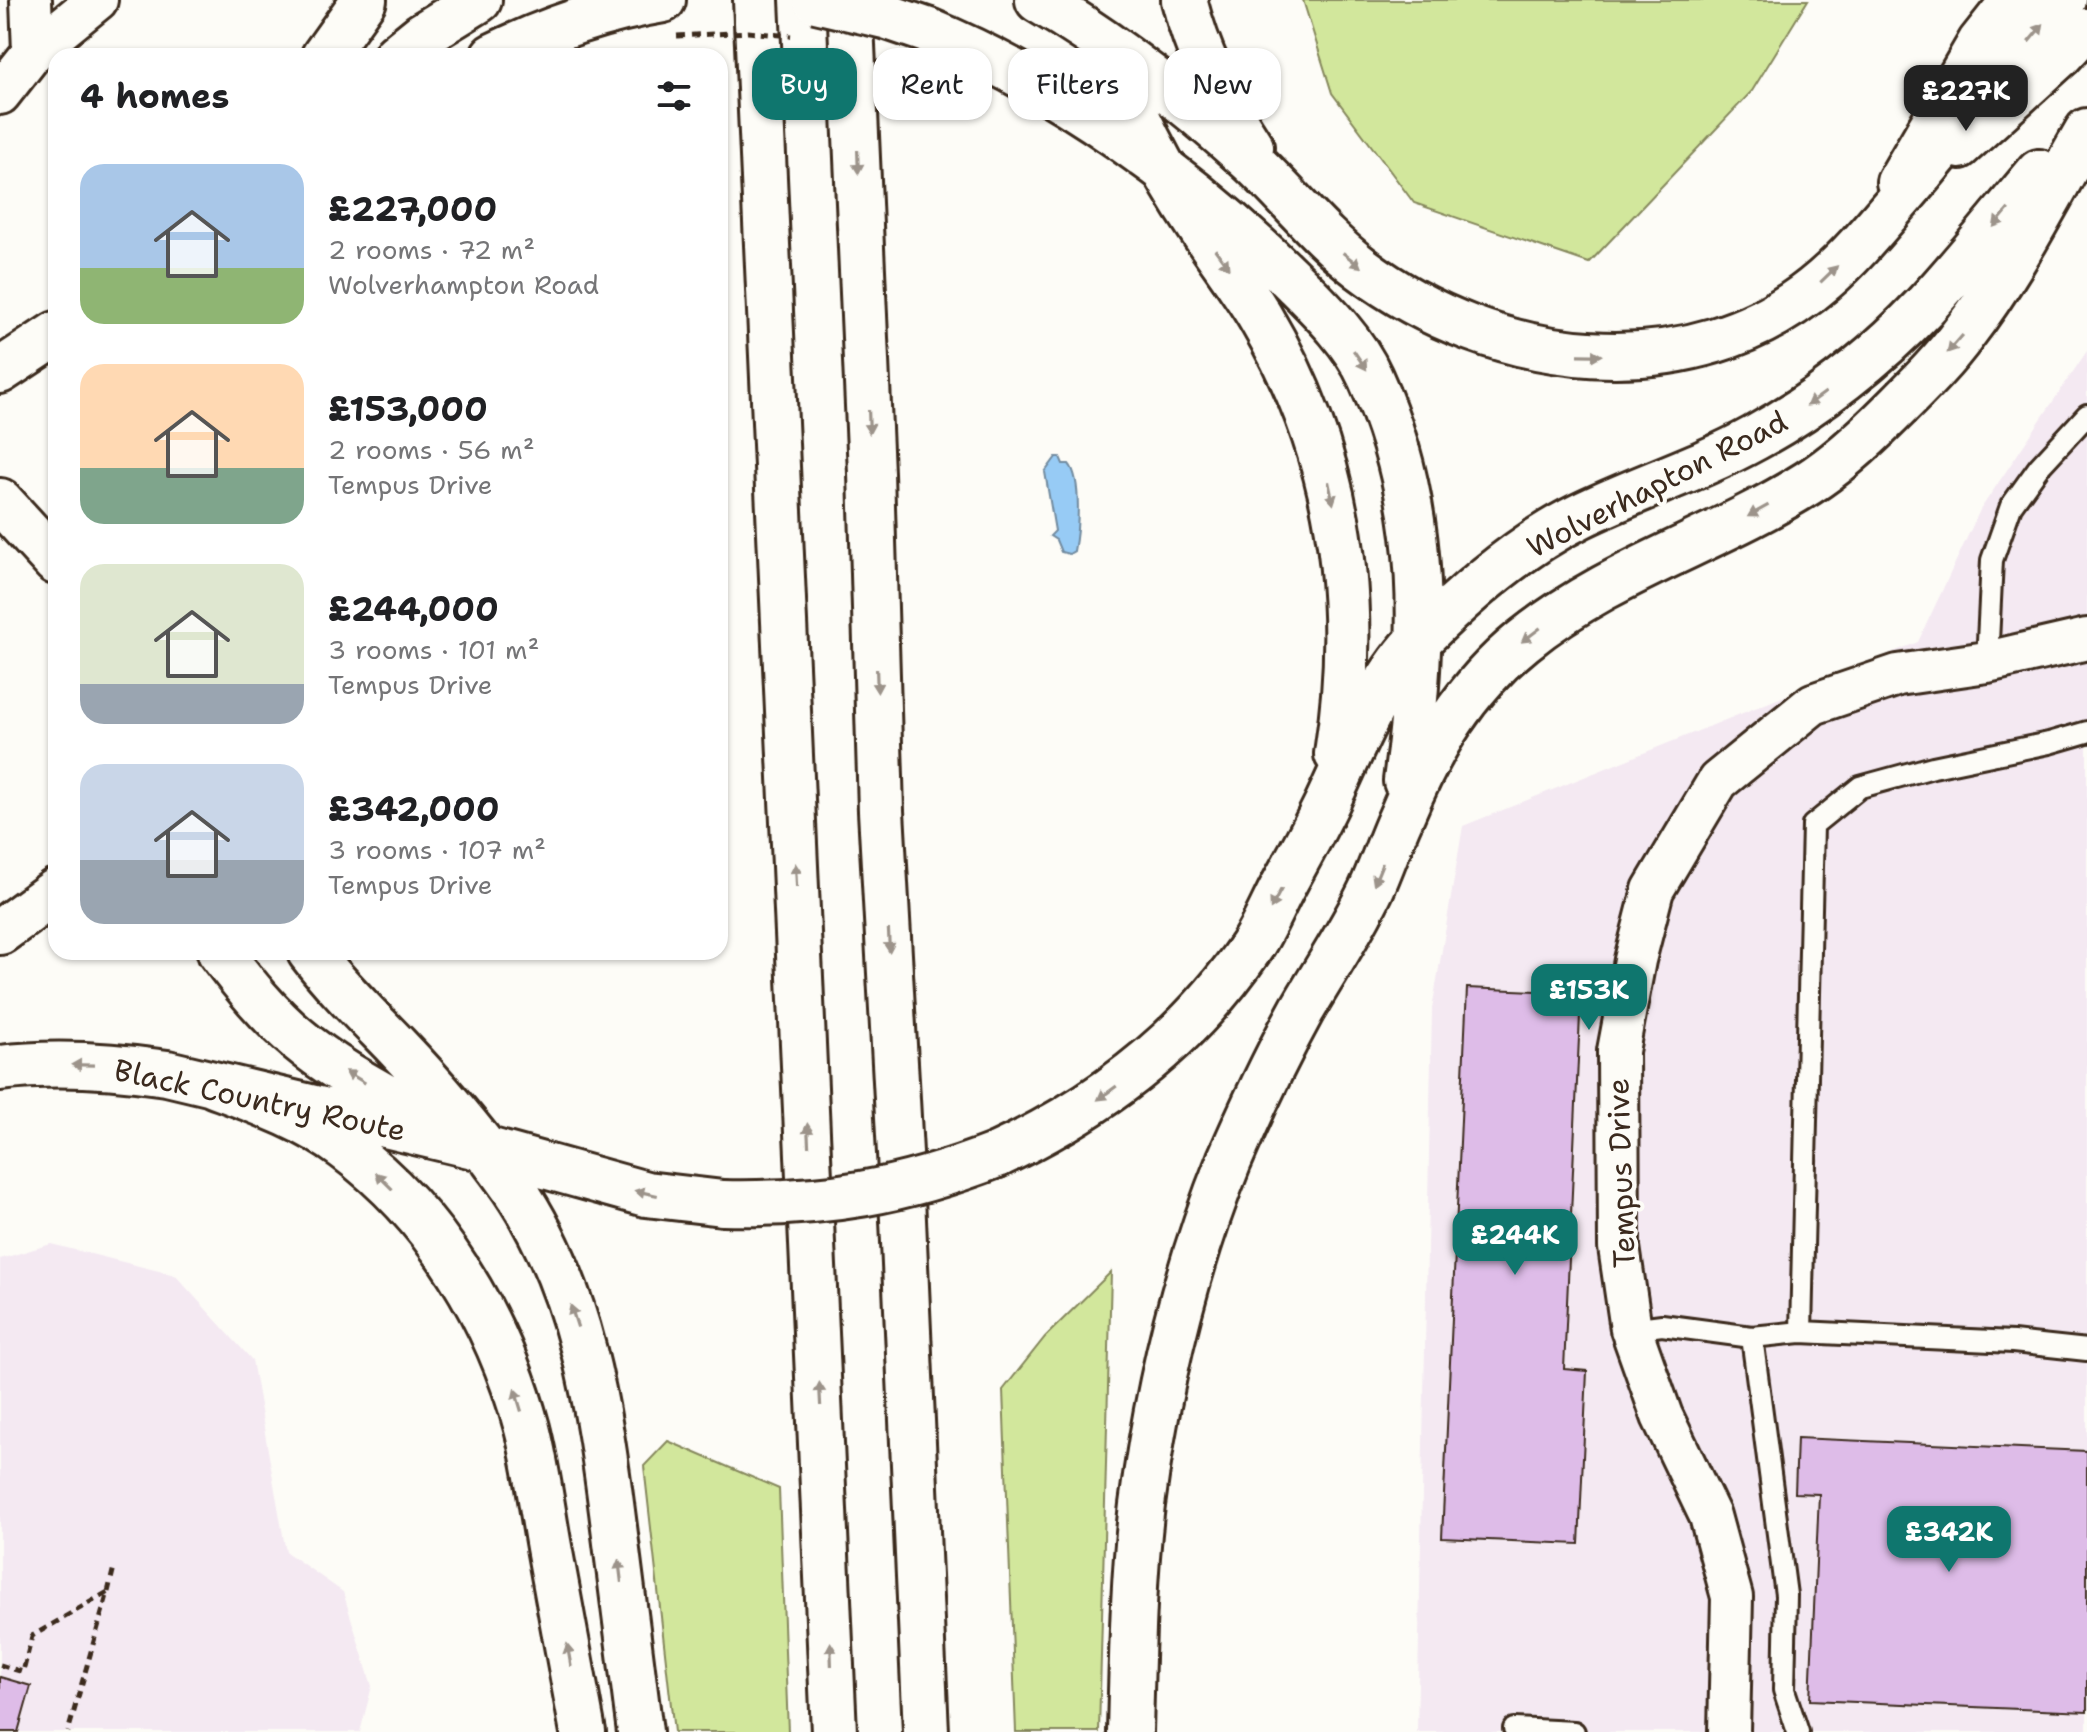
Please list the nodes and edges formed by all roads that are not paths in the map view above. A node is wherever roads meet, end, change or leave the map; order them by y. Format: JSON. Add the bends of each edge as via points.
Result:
{"nodes":[{"id":1,"x":31,"y":0,"type":"edge"},
{"id":2,"x":97,"y":0,"type":"edge"},
{"id":3,"x":364,"y":0,"type":"edge"},
{"id":4,"x":479,"y":0,"type":"edge"},
{"id":5,"x":663,"y":0,"type":"edge"},
{"id":6,"x":756,"y":0,"type":"edge"},
{"id":7,"x":816,"y":0,"type":"edge"},
{"id":8,"x":850,"y":0,"type":"edge"},
{"id":9,"x":1038,"y":0,"type":"edge"},
{"id":10,"x":1095,"y":0,"type":"edge"},
{"id":11,"x":1184,"y":0,"type":"edge"},
{"id":12,"x":2014,"y":0,"type":"edge"},
{"id":13,"x":2064,"y":0,"type":"edge"},
{"id":14,"x":2087,"y":29,"type":"edge"},
{"id":15,"x":330,"y":48,"type":"edge"},
{"id":16,"x":406,"y":48,"type":"edge"},
{"id":17,"x":509,"y":48,"type":"edge"},
{"id":18,"x":1109,"y":48,"type":"joint"},
{"id":19,"x":33,"y":52,"type":"junction"},
{"id":20,"x":1148,"y":78,"type":"edge"},
{"id":21,"x":0,"y":94,"type":"edge"},
{"id":22,"x":2087,"y":115,"type":"edge"},
{"id":23,"x":1139,"y":120,"type":"edge"},
{"id":24,"x":2087,"y":131,"type":"edge"},
{"id":25,"x":1165,"y":170,"type":"junction"},
{"id":26,"x":1294,"y":208,"type":"junction"},
{"id":27,"x":1876,"y":225,"type":"junction"},
{"id":28,"x":48,"y":339,"type":"edge"},
{"id":29,"x":0,"y":371,"type":"edge"},
{"id":30,"x":2087,"y":415,"type":"edge"},
{"id":31,"x":0,"y":501,"type":"edge"},
{"id":32,"x":31,"y":544,"type":"edge"},
{"id":33,"x":1419,"y":639,"type":"junction"},
{"id":34,"x":2087,"y":639,"type":"edge"},
{"id":35,"x":1987,"y":662,"type":"junction"},
{"id":36,"x":2087,"y":732,"type":"edge"},
{"id":37,"x":1326,"y":806,"type":"junction"},
{"id":38,"x":1401,"y":815,"type":"junction"},
{"id":39,"x":48,"y":897,"type":"edge"},
{"id":40,"x":0,"y":932,"type":"edge"},
{"id":41,"x":226,"y":960,"type":"edge"},
{"id":42,"x":317,"y":960,"type":"edge"},
{"id":43,"x":0,"y":1068,"type":"edge"},
{"id":44,"x":214,"y":1085,"type":"junction"},
{"id":45,"x":479,"y":1148,"type":"junction"},
{"id":46,"x":1631,"y":1329,"type":"junction"},
{"id":47,"x":1801,"y":1332,"type":"junction"},
{"id":48,"x":1752,"y":1337,"type":"junction"},
{"id":49,"x":2087,"y":1350,"type":"edge"},
{"id":50,"x":1514,"y":1729,"type":"dead end"},
{"id":51,"x":583,"y":1732,"type":"edge"},
{"id":52,"x":640,"y":1732,"type":"edge"},
{"id":53,"x":834,"y":1732,"type":"edge"},
{"id":54,"x":926,"y":1732,"type":"edge"},
{"id":55,"x":1130,"y":1732,"type":"edge"},
{"id":56,"x":1574,"y":1732,"type":"edge"},
{"id":57,"x":1729,"y":1732,"type":"edge"},
{"id":58,"x":1798,"y":1732,"type":"edge"}],
"edges":[{"from":1,"to":19,"type":"street"},
{"from":2,"to":19,"type":"street"},
{"from":3,"to":15,"type":"main road"},
{"from":4,"to":16,"type":"main road"},
{"from":5,"to":17,"type":"main road","via":[[579,19]]},
{"from":53,"to":6,"type":"main road","one_way":true},
{"from":7,"to":25,"type":"main road","bridge":true,"via":[[929,31],[1025,79]]},
{"from":8,"to":54,"type":"main road","one_way":true,"via":[[881,811]]},
{"from":9,"to":18,"type":"main road"},
{"from":10,"to":18,"type":"main road"},
{"from":11,"to":26,"type":"main road","via":[[1226,106]]},
{"from":12,"to":27,"type":"main road","via":[[1980,43]]},
{"from":27,"to":13,"type":"main road","one_way":true},
{"from":14,"to":27,"type":"street"},
{"from":19,"to":21,"type":"street"},
{"from":20,"to":26,"type":"main road","via":[[1252,162]]},
{"from":22,"to":33,"type":"main road","name":"Wolverhapton Road","one_way":true,"via":[[1924,307],[1844,378],[1755,438],[1534,542]]},
{"from":23,"to":25,"type":"main road"},
{"from":24,"to":38,"type":"main road","one_way":true,"via":[[2000,280],[1963,335],[1917,387],[1842,459],[1808,483],[1720,532],[1598,589],[1525,639],[1463,701]]},
{"from":25,"to":33,"type":"main road","one_way":true,"via":[[1304,292],[1339,329],[1369,373],[1408,489]]},
{"from":25,"to":37,"type":"main road","one_way":true,"via":[[1283,358],[1326,467],[1343,564],[1347,647]]},
{"from":26,"to":27,"type":"main road","one_way":true,"via":[[1362,268],[1429,310],[1496,338],[1573,355],[1667,351],[1743,328],[1785,308],[1823,280]]},
{"from":28,"to":29,"type":"main road"},
{"from":30,"to":35,"type":"lane","via":[[2011,506],[1992,560]]},
{"from":31,"to":32,"type":"main road"},
{"from":33,"to":37,"type":"main road","name":"Wolverhapton Road","via":[[1368,716]]},
{"from":33,"to":38,"type":"main road"},
{"from":34,"to":35,"type":"street","name":"Tempus Drive"},
{"from":35,"to":46,"type":"street","name":"Tempus Drive","via":[[1898,675],[1813,704],[1718,781],[1653,890],[1618,1051],[1619,1247]]},
{"from":36,"to":47,"type":"lane","via":[[1860,787],[1813,825]]},
{"from":37,"to":45,"type":"main road","one_way":true,"bridge":true,"via":[[1253,944],[1190,1022],[1094,1102],[997,1155],[873,1194],[800,1203],[723,1203],[646,1194]]},
{"from":38,"to":55,"type":"main road","one_way":true,"via":[[1373,886],[1263,1085],[1194,1259],[1142,1506]]},
{"from":39,"to":40,"type":"main road"},
{"from":45,"to":41,"type":"main road","one_way":true,"via":[[300,1041]]},
{"from":42,"to":45,"type":"main road","via":[[433,1086]]},
{"from":44,"to":43,"type":"main road","name":"Black Country Route","one_way":true,"via":[[122,1066]]},
{"from":44,"to":45,"type":"main road","name":"Black Country Route"},
{"from":51,"to":44,"type":"main road","one_way":true,"via":[[527,1430],[480,1306],[429,1232],[376,1172],[306,1125]]},
{"from":52,"to":45,"type":"main road","one_way":true,"via":[[602,1434],[585,1352],[551,1253],[515,1190]]},
{"from":46,"to":48,"type":"lane","via":[[1662,1325]]},
{"from":46,"to":57,"type":"street","name":"Tempus Drive","via":[[1662,1416],[1710,1516],[1732,1597]]},
{"from":47,"to":48,"type":"lane"},
{"from":47,"to":49,"type":"lane"},
{"from":48,"to":58,"type":"lane","via":[[1786,1595],[1784,1690]]},
{"from":50,"to":56,"type":"lane"}]}
